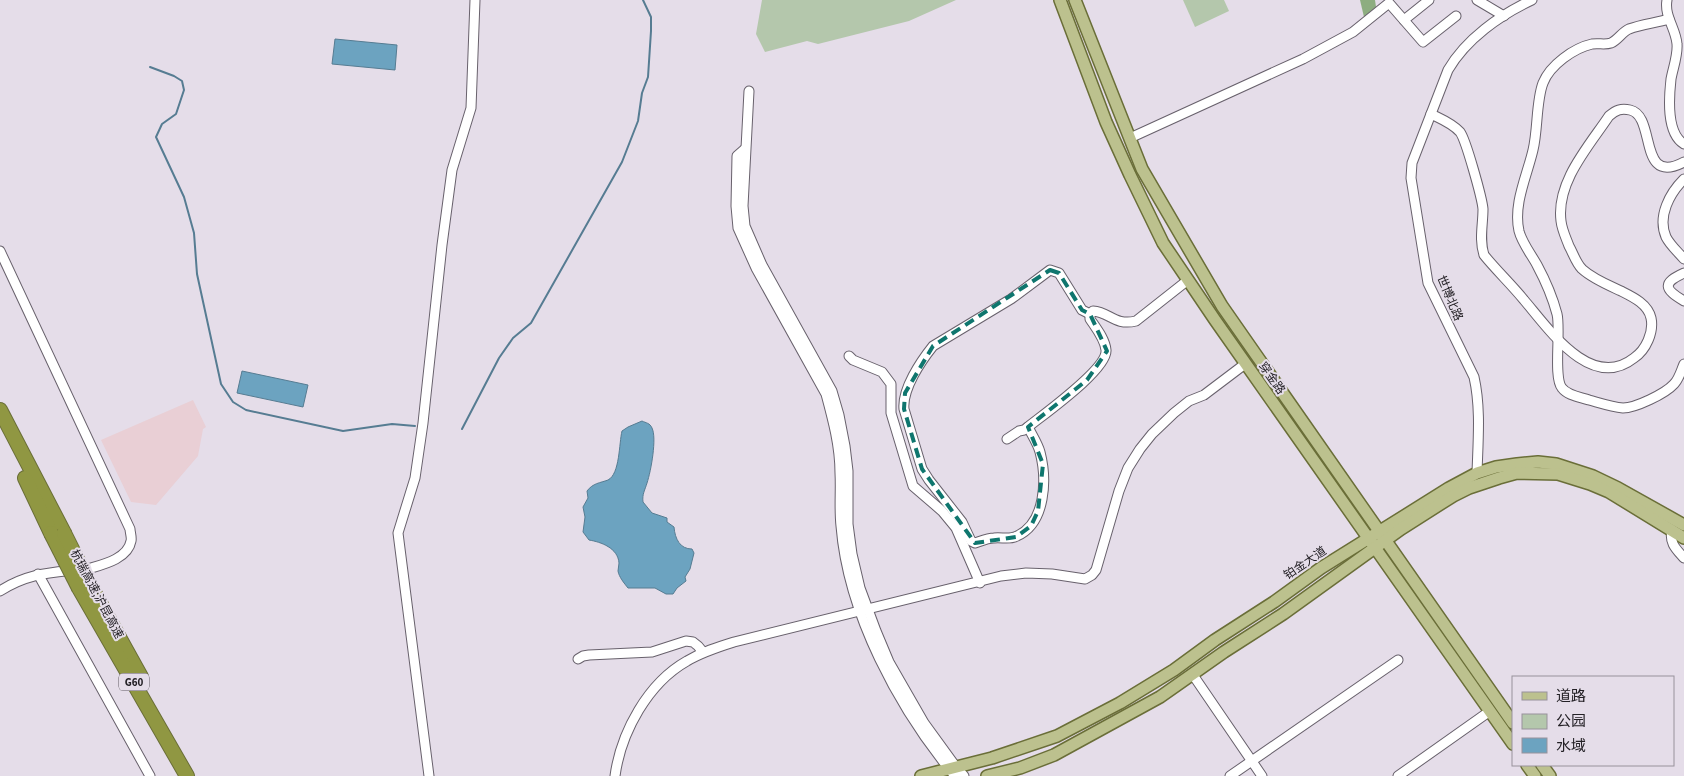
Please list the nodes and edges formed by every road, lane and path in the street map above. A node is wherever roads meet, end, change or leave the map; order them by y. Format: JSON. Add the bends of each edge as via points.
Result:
{"nodes":[{"id":1,"x":475,"y":0,"type":"edge"},
{"id":2,"x":1060,"y":0,"type":"edge"},
{"id":3,"x":1076,"y":0,"type":"edge"},
{"id":4,"x":1429,"y":0,"type":"edge"},
{"id":5,"x":1477,"y":0,"type":"edge"},
{"id":6,"x":1532,"y":0,"type":"edge"},
{"id":7,"x":1667,"y":0,"type":"edge"},
{"id":8,"x":1456,"y":16,"type":"dead end"},
{"id":9,"x":1504,"y":16,"type":"junction"},
{"id":10,"x":1669,"y":19,"type":"junction"},
{"id":11,"x":1404,"y":20,"type":"junction"},
{"id":12,"x":749,"y":91,"type":"dead end"},
{"id":13,"x":1431,"y":114,"type":"junction"},
{"id":14,"x":1130,"y":138,"type":"junction"},
{"id":15,"x":1684,"y":144,"type":"edge"},
{"id":16,"x":1684,"y":162,"type":"edge"},
{"id":17,"x":1682,"y":184,"type":"edge"},
{"id":18,"x":0,"y":251,"type":"edge"},
{"id":19,"x":1684,"y":259,"type":"edge"},
{"id":20,"x":1684,"y":273,"type":"edge"},
{"id":21,"x":1188,"y":280,"type":"junction"},
{"id":22,"x":1684,"y":301,"type":"edge"},
{"id":23,"x":1090,"y":314,"type":"junction"},
{"id":24,"x":1558,"y":341,"type":"junction"},
{"id":25,"x":849,"y":356,"type":"dead end"},
{"id":26,"x":1245,"y":364,"type":"junction"},
{"id":27,"x":1684,"y":364,"type":"edge"},
{"id":28,"x":0,"y":410,"type":"edge"},
{"id":29,"x":0,"y":425,"type":"edge"},
{"id":30,"x":1028,"y":428,"type":"junction"},
{"id":31,"x":1007,"y":439,"type":"dead end"},
{"id":32,"x":1477,"y":473,"type":"junction"},
{"id":33,"x":1684,"y":525,"type":"edge"},
{"id":34,"x":1672,"y":530,"type":"junction"},
{"id":35,"x":58,"y":533,"type":"junction"},
{"id":36,"x":1382,"y":536,"type":"junction"},
{"id":37,"x":1684,"y":538,"type":"edge"},
{"id":38,"x":1372,"y":543,"type":"junction"},
{"id":39,"x":1684,"y":558,"type":"edge"},
{"id":40,"x":38,"y":574,"type":"junction"},
{"id":41,"x":980,"y":583,"type":"junction"},
{"id":42,"x":85,"y":587,"type":"junction"},
{"id":43,"x":0,"y":591,"type":"edge"},
{"id":44,"x":864,"y":611,"type":"junction"},
{"id":45,"x":703,"y":652,"type":"junction"},
{"id":46,"x":578,"y":659,"type":"dead end"},
{"id":47,"x":1398,"y":660,"type":"dead end"},
{"id":48,"x":1193,"y":675,"type":"junction"},
{"id":49,"x":1490,"y":711,"type":"junction"},
{"id":50,"x":1512,"y":722,"type":"edge"},
{"id":51,"x":1512,"y":743,"type":"edge"},
{"id":52,"x":1251,"y":761,"type":"junction"},
{"id":53,"x":956,"y":772,"type":"edge"},
{"id":54,"x":150,"y":776,"type":"edge"},
{"id":55,"x":187,"y":776,"type":"edge"},
{"id":56,"x":197,"y":776,"type":"edge"},
{"id":57,"x":429,"y":776,"type":"edge"},
{"id":58,"x":616,"y":776,"type":"edge"},
{"id":59,"x":921,"y":776,"type":"edge"},
{"id":60,"x":987,"y":776,"type":"edge"},
{"id":61,"x":1230,"y":776,"type":"edge"},
{"id":62,"x":1262,"y":776,"type":"edge"},
{"id":63,"x":1398,"y":776,"type":"edge"}],
"edges":[{"from":1,"to":57,"type":"street","via":[[472,108],[452,170],[423,427],[415,478],[398,534]]},
{"from":2,"to":21,"type":"main road","name":"穿金路","via":[[1106,122],[1130,175],[1164,243]]},
{"from":3,"to":14,"type":"main road","name":"穿金路"},
{"from":4,"to":11,"type":"street"},
{"from":5,"to":9,"type":"street"},
{"from":6,"to":9,"type":"street","name":"世博北路"},
{"from":7,"to":10,"type":"street"},
{"from":8,"to":11,"type":"street","via":[[1423,42]]},
{"from":9,"to":13,"type":"street","name":"世博北路","via":[[1455,58]]},
{"from":10,"to":15,"type":"street","via":[[1678,46],[1671,79],[1671,126]]},
{"from":10,"to":24,"type":"street","via":[[1626,30],[1613,42],[1578,50],[1560,61],[1544,80],[1540,91],[1533,149],[1517,219],[1520,234],[1538,266],[1557,313]]},
{"from":11,"to":14,"type":"street","via":[[1389,3],[1353,32],[1303,60]]},
{"from":12,"to":44,"type":"street","via":[[743,206],[746,226],[762,264],[832,391],[840,415],[848,471],[848,524]]},
{"from":13,"to":24,"type":"street","via":[[1461,134],[1483,208],[1480,244],[1484,254]]},
{"from":13,"to":32,"type":"street","name":"世博北路","via":[[1412,163],[1411,178],[1428,283],[1474,377],[1478,407]]},
{"from":14,"to":36,"type":"main road","name":"穿金路","via":[[1142,169],[1222,306]]},
{"from":16,"to":24,"type":"street","via":[[1673,167],[1658,163],[1651,154],[1640,114],[1625,109],[1616,110],[1609,116],[1572,172],[1561,203],[1561,220],[1581,268],[1646,306],[1651,328],[1642,351],[1634,359],[1613,368],[1584,362]]},
{"from":17,"to":19,"type":"street","via":[[1667,202],[1664,227],[1666,236]]},
{"from":18,"to":40,"type":"street","via":[[130,529],[131,541],[120,556],[92,568]]},
{"from":20,"to":22,"type":"street","via":[[1668,284],[1673,294]]},
{"from":21,"to":23,"type":"street","via":[[1136,321],[1120,321],[1098,311]]},
{"from":21,"to":26,"type":"main road","name":"穿金路"},
{"from":23,"to":30,"type":"street","via":[[1105,343],[1105,358],[1087,380]]},
{"from":23,"to":30,"type":"street","via":[[1082,310],[1059,273],[1050,270],[1012,298],[933,346],[903,401],[922,470],[975,543],[1016,537],[1027,531],[1038,511],[1042,499],[1043,464]]},
{"from":24,"to":27,"type":"street","via":[[1562,389],[1571,395],[1622,408],[1640,404],[1668,389],[1677,380]]},
{"from":25,"to":41,"type":"street","via":[[882,372],[891,384],[892,413],[913,486],[956,528]]},
{"from":26,"to":38,"type":"main road","name":"穿金路"},
{"from":26,"to":41,"type":"street","via":[[1204,395],[1181,407],[1140,449],[1119,490],[1092,576],[1078,579],[1026,573]]},
{"from":28,"to":35,"type":"highway","name":"杭瑞高速;沪昆高速","number":"G60"},
{"from":29,"to":35,"type":"highway","name":"杭瑞高速;沪昆高速","number":"G60"},
{"from":30,"to":31,"type":"street"},
{"from":32,"to":33,"type":"main road","name":"铂金大道","via":[[1517,464],[1556,464],[1593,476]]},
{"from":32,"to":36,"type":"main road","name":"铂金大道","via":[[1449,488]]},
{"from":34,"to":36,"type":"main road","name":"铂金大道","via":[[1609,492],[1558,474],[1539,472],[1518,473],[1469,488]]},
{"from":34,"to":37,"type":"main road","name":"铂金大道"},
{"from":34,"to":39,"type":"street","via":[[1672,544]]},
{"from":35,"to":42,"type":"highway","name":"杭瑞高速;沪昆高速","number":"G60","bridge":true},
{"from":36,"to":38,"type":"main road","name":"铂金大道"},
{"from":36,"to":50,"type":"main road","name":"穿金路"},
{"from":38,"to":48,"type":"main road","name":"铂金大道"},
{"from":38,"to":49,"type":"main road","name":"穿金路"},
{"from":38,"to":53,"type":"main road","name":"铂金大道","via":[[1321,568],[1174,670],[1120,703],[1057,736]]},
{"from":40,"to":43,"type":"street"},
{"from":40,"to":54,"type":"street"},
{"from":41,"to":44,"type":"street"},
{"from":42,"to":55,"type":"highway","name":"杭瑞高速;沪昆高速","number":"G60"},
{"from":42,"to":56,"type":"highway","name":"杭瑞高速;沪昆高速","number":"G60"},
{"from":44,"to":45,"type":"street"},
{"from":44,"to":53,"type":"street","via":[[889,662]]},
{"from":45,"to":46,"type":"street","via":[[693,642],[686,641],[652,652],[589,655]]},
{"from":45,"to":58,"type":"street","via":[[664,679],[638,711],[621,748]]},
{"from":47,"to":52,"type":"street"},
{"from":48,"to":52,"type":"street"},
{"from":48,"to":60,"type":"main road","name":"铂金大道","via":[[1160,697],[1054,755]]},
{"from":49,"to":51,"type":"main road","name":"穿金路"},
{"from":49,"to":63,"type":"street"},
{"from":52,"to":61,"type":"street"},
{"from":52,"to":62,"type":"street"},
{"from":53,"to":59,"type":"main road","name":"铂金大道"}]}
